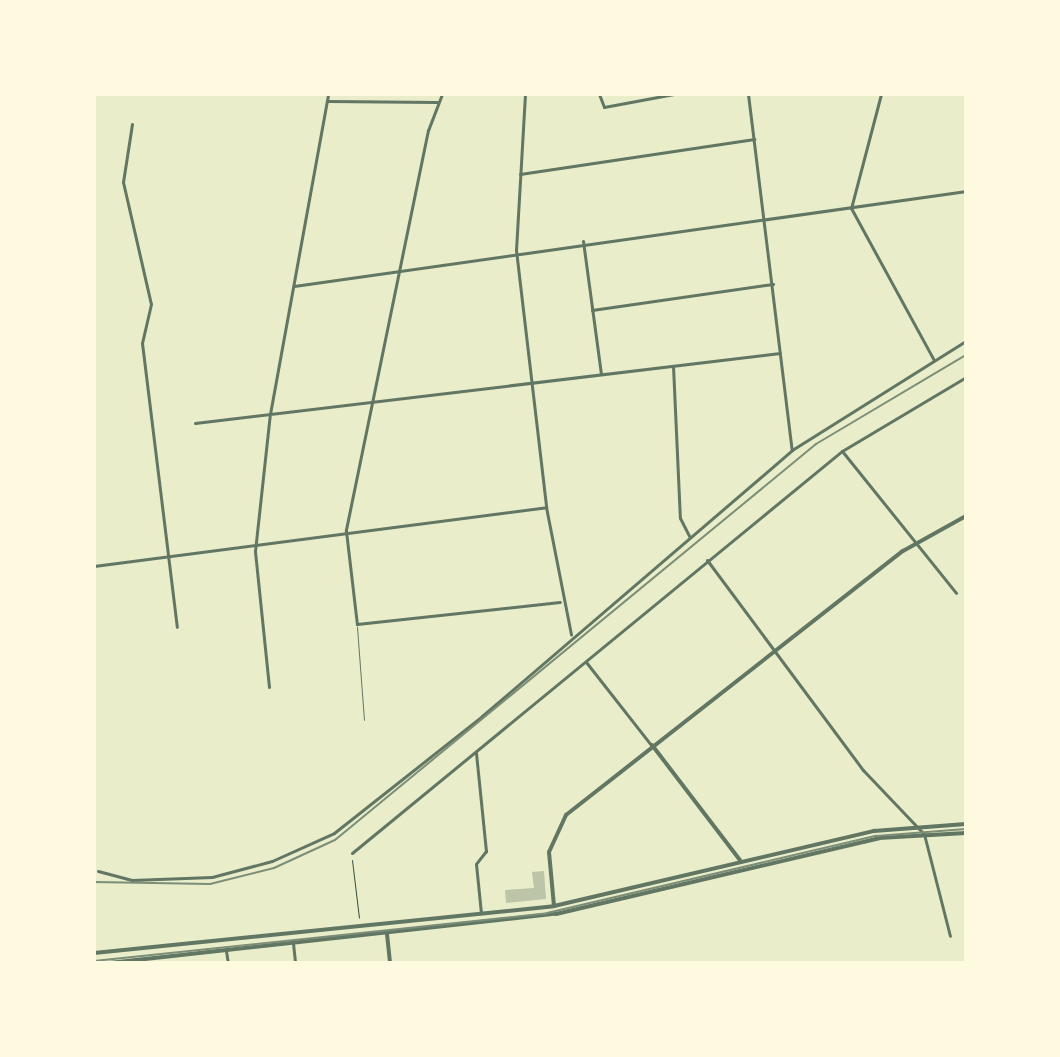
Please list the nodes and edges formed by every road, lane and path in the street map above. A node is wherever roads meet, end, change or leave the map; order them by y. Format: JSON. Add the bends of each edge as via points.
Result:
{"nodes":[{"id":1,"x":328,"y":94,"type":"edge"},
{"id":2,"x":442,"y":94,"type":"edge"},
{"id":3,"x":525,"y":94,"type":"edge"},
{"id":4,"x":599,"y":94,"type":"edge"},
{"id":5,"x":674,"y":94,"type":"edge"},
{"id":6,"x":748,"y":94,"type":"edge"},
{"id":7,"x":881,"y":94,"type":"edge"},
{"id":8,"x":328,"y":101,"type":"junction"},
{"id":9,"x":437,"y":102,"type":"junction"},
{"id":10,"x":132,"y":124,"type":"dead end"},
{"id":11,"x":755,"y":139,"type":"junction"},
{"id":12,"x":520,"y":174,"type":"junction"},
{"id":13,"x":966,"y":191,"type":"edge"},
{"id":14,"x":851,"y":208,"type":"junction"},
{"id":15,"x":764,"y":216,"type":"junction"},
{"id":16,"x":583,"y":241,"type":"junction"},
{"id":17,"x":516,"y":250,"type":"junction"},
{"id":18,"x":399,"y":269,"type":"junction"},
{"id":19,"x":773,"y":284,"type":"junction"},
{"id":20,"x":294,"y":286,"type":"junction"},
{"id":21,"x":592,"y":310,"type":"junction"},
{"id":22,"x":966,"y":341,"type":"edge"},
{"id":23,"x":780,"y":353,"type":"junction"},
{"id":24,"x":934,"y":360,"type":"junction"},
{"id":25,"x":673,"y":366,"type":"junction"},
{"id":26,"x":601,"y":374,"type":"junction"},
{"id":27,"x":966,"y":377,"type":"edge"},
{"id":28,"x":529,"y":384,"type":"junction"},
{"id":29,"x":372,"y":404,"type":"junction"},
{"id":30,"x":270,"y":414,"type":"junction"},
{"id":31,"x":195,"y":423,"type":"dead end"},
{"id":32,"x":792,"y":450,"type":"junction"},
{"id":33,"x":842,"y":451,"type":"junction"},
{"id":34,"x":546,"y":507,"type":"junction"},
{"id":35,"x":966,"y":516,"type":"edge"},
{"id":36,"x":346,"y":531,"type":"junction"},
{"id":37,"x":689,"y":536,"type":"junction"},
{"id":38,"x":921,"y":543,"type":"junction"},
{"id":39,"x":256,"y":544,"type":"junction"},
{"id":40,"x":167,"y":557,"type":"junction"},
{"id":41,"x":707,"y":560,"type":"junction"},
{"id":42,"x":94,"y":566,"type":"edge"},
{"id":43,"x":956,"y":593,"type":"dead end"},
{"id":44,"x":560,"y":602,"type":"junction"},
{"id":45,"x":357,"y":624,"type":"junction"},
{"id":46,"x":177,"y":627,"type":"dead end"},
{"id":47,"x":571,"y":635,"type":"junction"},
{"id":48,"x":774,"y":649,"type":"junction"},
{"id":49,"x":586,"y":662,"type":"junction"},
{"id":50,"x":269,"y":687,"type":"dead end"},
{"id":51,"x":364,"y":720,"type":"dead end"},
{"id":52,"x":651,"y":745,"type":"junction"},
{"id":53,"x":476,"y":753,"type":"junction"},
{"id":54,"x":966,"y":824,"type":"edge"},
{"id":55,"x":911,"y":826,"type":"junction"},
{"id":56,"x":966,"y":833,"type":"edge"},
{"id":57,"x":924,"y":834,"type":"junction"},
{"id":58,"x":352,"y":853,"type":"joint"},
{"id":59,"x":740,"y":860,"type":"junction"},
{"id":60,"x":98,"y":871,"type":"dead end"},
{"id":61,"x":554,"y":906,"type":"junction"},
{"id":62,"x":481,"y":914,"type":"junction"},
{"id":63,"x":556,"y":914,"type":"junction"},
{"id":64,"x":360,"y":927,"type":"junction"},
{"id":65,"x":387,"y":934,"type":"junction"},
{"id":66,"x":950,"y":936,"type":"dead end"},
{"id":67,"x":293,"y":943,"type":"junction"},
{"id":68,"x":226,"y":950,"type":"junction"},
{"id":69,"x":94,"y":953,"type":"edge"},
{"id":70,"x":109,"y":963,"type":"edge"},
{"id":71,"x":228,"y":963,"type":"edge"},
{"id":72,"x":295,"y":963,"type":"edge"},
{"id":73,"x":390,"y":963,"type":"edge"}],
"edges":[{"from":1,"to":8,"type":"street"},
{"from":2,"to":9,"type":"street"},
{"from":3,"to":12,"type":"street"},
{"from":4,"to":5,"type":"street","via":[[604,107]]},
{"from":6,"to":11,"type":"street"},
{"from":7,"to":14,"type":"street"},
{"from":8,"to":9,"type":"street"},
{"from":8,"to":20,"type":"street"},
{"from":9,"to":18,"type":"street"},
{"from":10,"to":40,"type":"street","via":[[123,182],[151,304],[142,343]]},
{"from":11,"to":12,"type":"street"},
{"from":11,"to":15,"type":"street"},
{"from":12,"to":17,"type":"street"},
{"from":13,"to":14,"type":"street"},
{"from":14,"to":15,"type":"street"},
{"from":14,"to":24,"type":"street"},
{"from":15,"to":16,"type":"street"},
{"from":15,"to":19,"type":"street"},
{"from":16,"to":17,"type":"street"},
{"from":16,"to":21,"type":"street"},
{"from":17,"to":18,"type":"street"},
{"from":17,"to":28,"type":"street"},
{"from":18,"to":20,"type":"street"},
{"from":18,"to":29,"type":"street"},
{"from":19,"to":21,"type":"street"},
{"from":19,"to":23,"type":"street"},
{"from":20,"to":30,"type":"street"},
{"from":21,"to":26,"type":"street"},
{"from":22,"to":24,"type":"street"},
{"from":23,"to":25,"type":"street"},
{"from":23,"to":32,"type":"street"},
{"from":24,"to":32,"type":"street"},
{"from":25,"to":26,"type":"street"},
{"from":25,"to":37,"type":"street","via":[[680,518]]},
{"from":26,"to":28,"type":"street"},
{"from":27,"to":33,"type":"street"},
{"from":28,"to":29,"type":"street"},
{"from":28,"to":34,"type":"street"},
{"from":29,"to":30,"type":"street"},
{"from":29,"to":36,"type":"street"},
{"from":30,"to":31,"type":"street"},
{"from":30,"to":39,"type":"street"},
{"from":32,"to":37,"type":"street"},
{"from":33,"to":38,"type":"street"},
{"from":33,"to":41,"type":"street"},
{"from":34,"to":36,"type":"street"},
{"from":34,"to":44,"type":"street"},
{"from":35,"to":38,"type":"street"},
{"from":36,"to":39,"type":"street"},
{"from":36,"to":45,"type":"street"},
{"from":37,"to":47,"type":"street"},
{"from":38,"to":43,"type":"street"},
{"from":38,"to":48,"type":"street"},
{"from":39,"to":40,"type":"street"},
{"from":39,"to":50,"type":"street"},
{"from":40,"to":42,"type":"street"},
{"from":40,"to":46,"type":"street"},
{"from":41,"to":48,"type":"street"},
{"from":41,"to":49,"type":"street"},
{"from":44,"to":45,"type":"street"},
{"from":44,"to":47,"type":"street"},
{"from":45,"to":51,"type":"lane"},
{"from":47,"to":60,"type":"street","via":[[396,786],[306,848],[187,881]]},
{"from":48,"to":52,"type":"street"},
{"from":48,"to":55,"type":"street"},
{"from":49,"to":52,"type":"street"},
{"from":49,"to":53,"type":"street"},
{"from":52,"to":59,"type":"street"},
{"from":52,"to":61,"type":"street","via":[[554,832]]},
{"from":53,"to":58,"type":"street"},
{"from":53,"to":62,"type":"street","via":[[486,851],[476,864]]},
{"from":54,"to":55,"type":"street"},
{"from":55,"to":57,"type":"street"},
{"from":55,"to":59,"type":"street"},
{"from":56,"to":57,"type":"street"},
{"from":57,"to":63,"type":"street","via":[[864,841]]},
{"from":57,"to":66,"type":"street"},
{"from":58,"to":64,"type":"path"},
{"from":59,"to":61,"type":"street"},
{"from":61,"to":62,"type":"street"},
{"from":61,"to":63,"type":"street"},
{"from":62,"to":64,"type":"street"},
{"from":63,"to":65,"type":"street"},
{"from":64,"to":69,"type":"street"},
{"from":65,"to":67,"type":"street"},
{"from":65,"to":73,"type":"street"},
{"from":67,"to":68,"type":"street"},
{"from":67,"to":72,"type":"street"},
{"from":68,"to":70,"type":"street"},
{"from":68,"to":71,"type":"street"}]}
